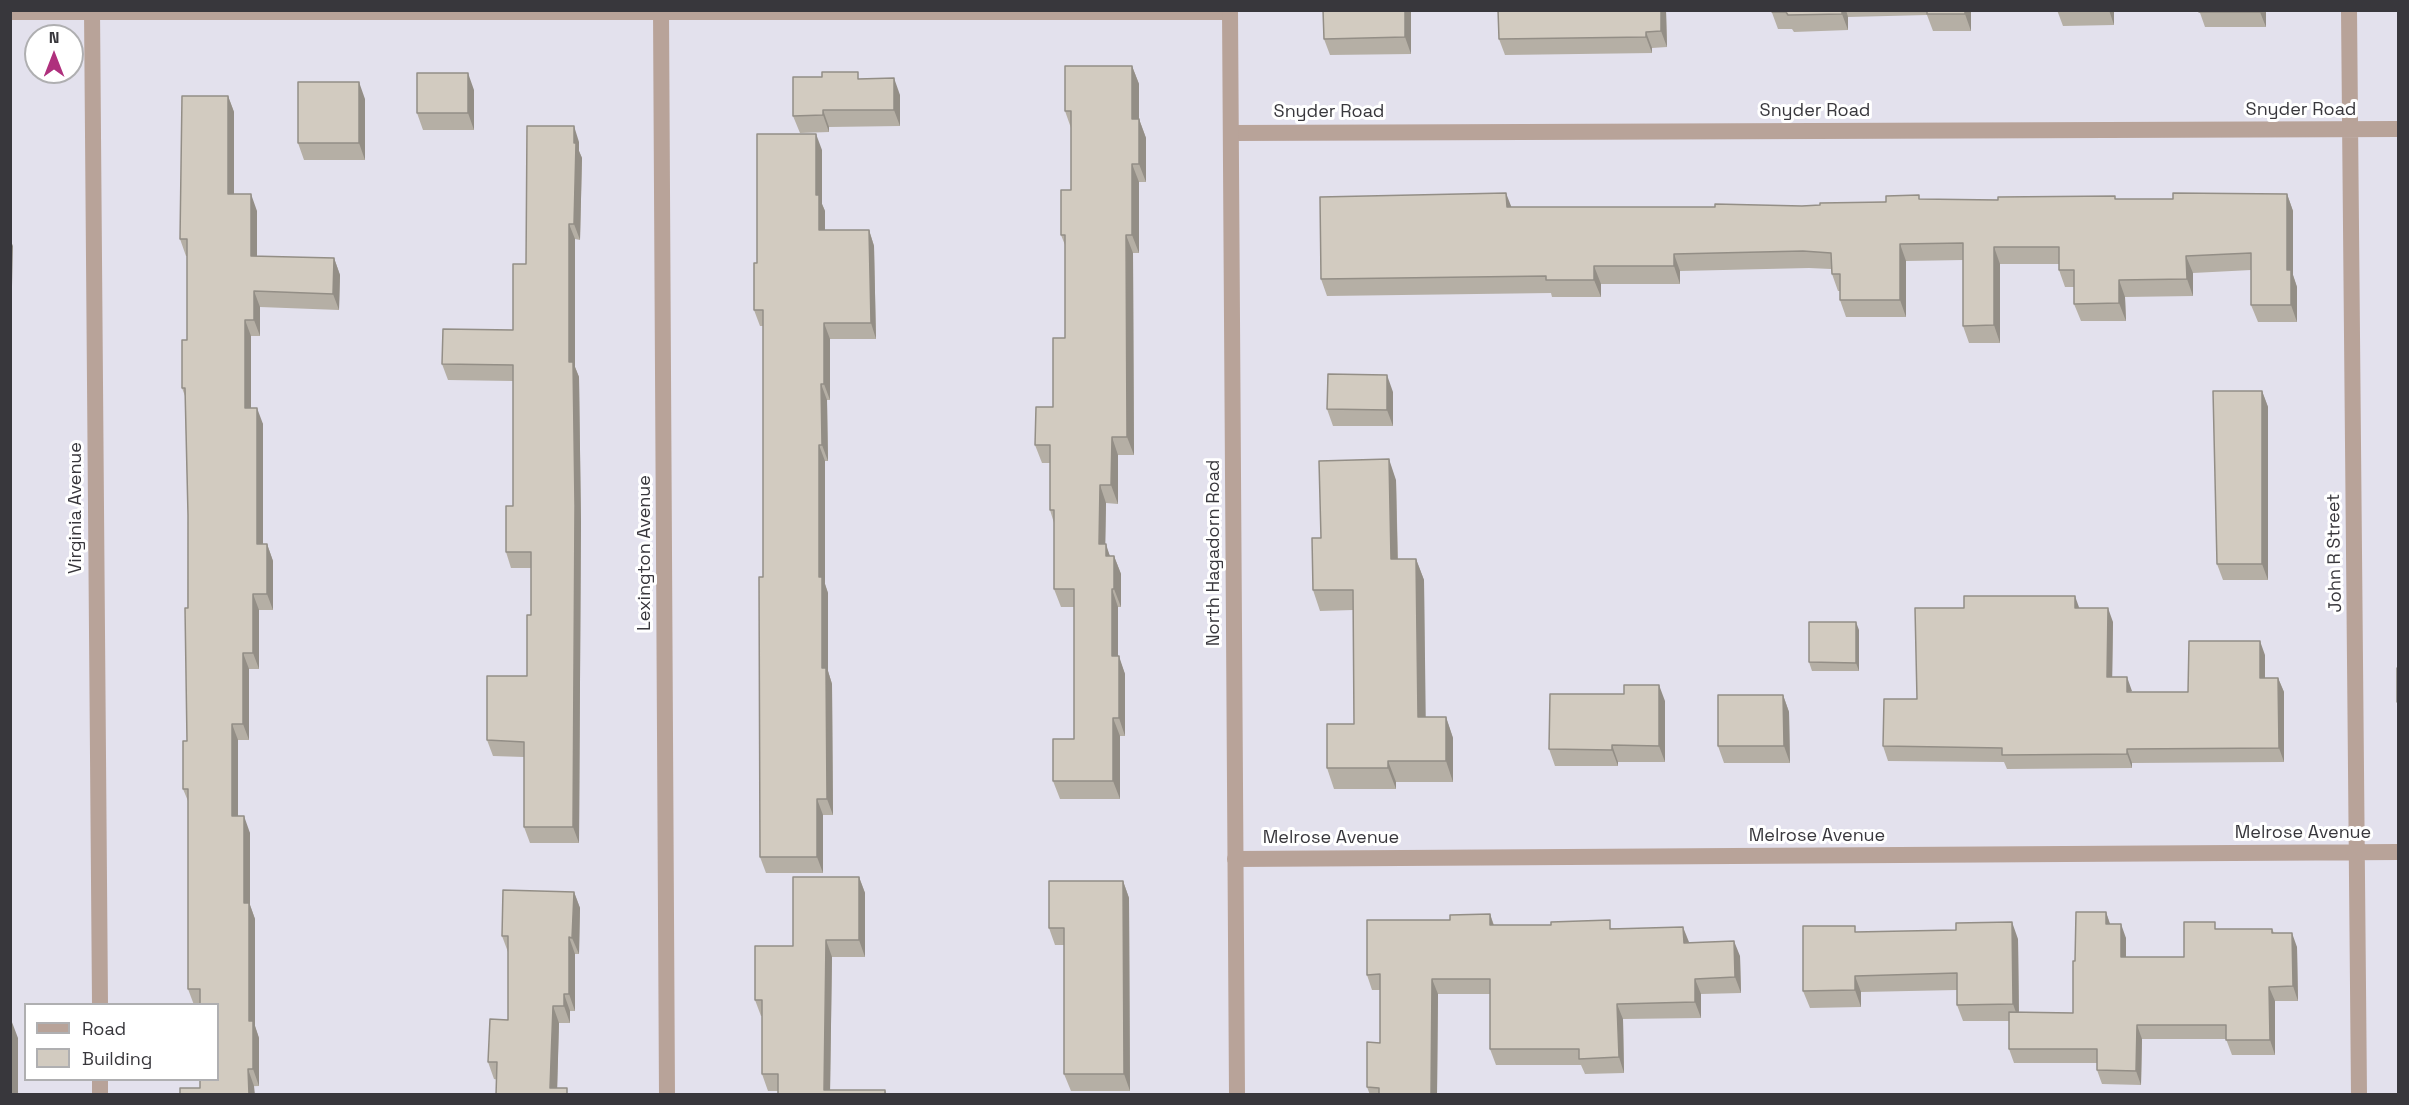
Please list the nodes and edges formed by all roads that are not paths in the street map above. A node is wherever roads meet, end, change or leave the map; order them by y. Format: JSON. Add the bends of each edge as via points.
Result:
{"nodes":[{"id":1,"x":2349,"y":10,"type":"edge"},
{"id":2,"x":92,"y":11,"type":"edge"},
{"id":3,"x":1230,"y":11,"type":"edge"},
{"id":4,"x":10,"y":12,"type":"edge"},
{"id":5,"x":661,"y":12,"type":"edge"},
{"id":6,"x":2398,"y":129,"type":"edge"},
{"id":7,"x":2350,"y":130,"type":"junction"},
{"id":8,"x":1231,"y":133,"type":"junction"},
{"id":9,"x":2357,"y":852,"type":"junction"},
{"id":10,"x":2398,"y":852,"type":"edge"},
{"id":11,"x":1236,"y":859,"type":"junction"},
{"id":12,"x":100,"y":1003,"type":"edge"},
{"id":13,"x":667,"y":1095,"type":"edge"},
{"id":14,"x":1237,"y":1095,"type":"edge"},
{"id":15,"x":2359,"y":1095,"type":"edge"}],
"edges":[{"from":1,"to":7,"type":"street","name":"John R Street"},
{"from":2,"to":4,"type":"street"},
{"from":2,"to":5,"type":"street"},
{"from":2,"to":12,"type":"street","name":"Virginia Avenue"},
{"from":3,"to":5,"type":"street"},
{"from":3,"to":8,"type":"street","name":"North Hagadorn Road"},
{"from":5,"to":13,"type":"street","name":"Lexington Avenue"},
{"from":6,"to":7,"type":"street","name":"Snyder Road"},
{"from":7,"to":8,"type":"street","name":"Snyder Road"},
{"from":7,"to":9,"type":"street","name":"John R Street"},
{"from":8,"to":11,"type":"street","name":"North Hagadorn Road"},
{"from":9,"to":10,"type":"street","name":"Melrose Avenue"},
{"from":9,"to":11,"type":"street","name":"Melrose Avenue"},
{"from":9,"to":15,"type":"street","name":"John R Street"},
{"from":11,"to":14,"type":"street","name":"North Hagadorn Road"}]}
